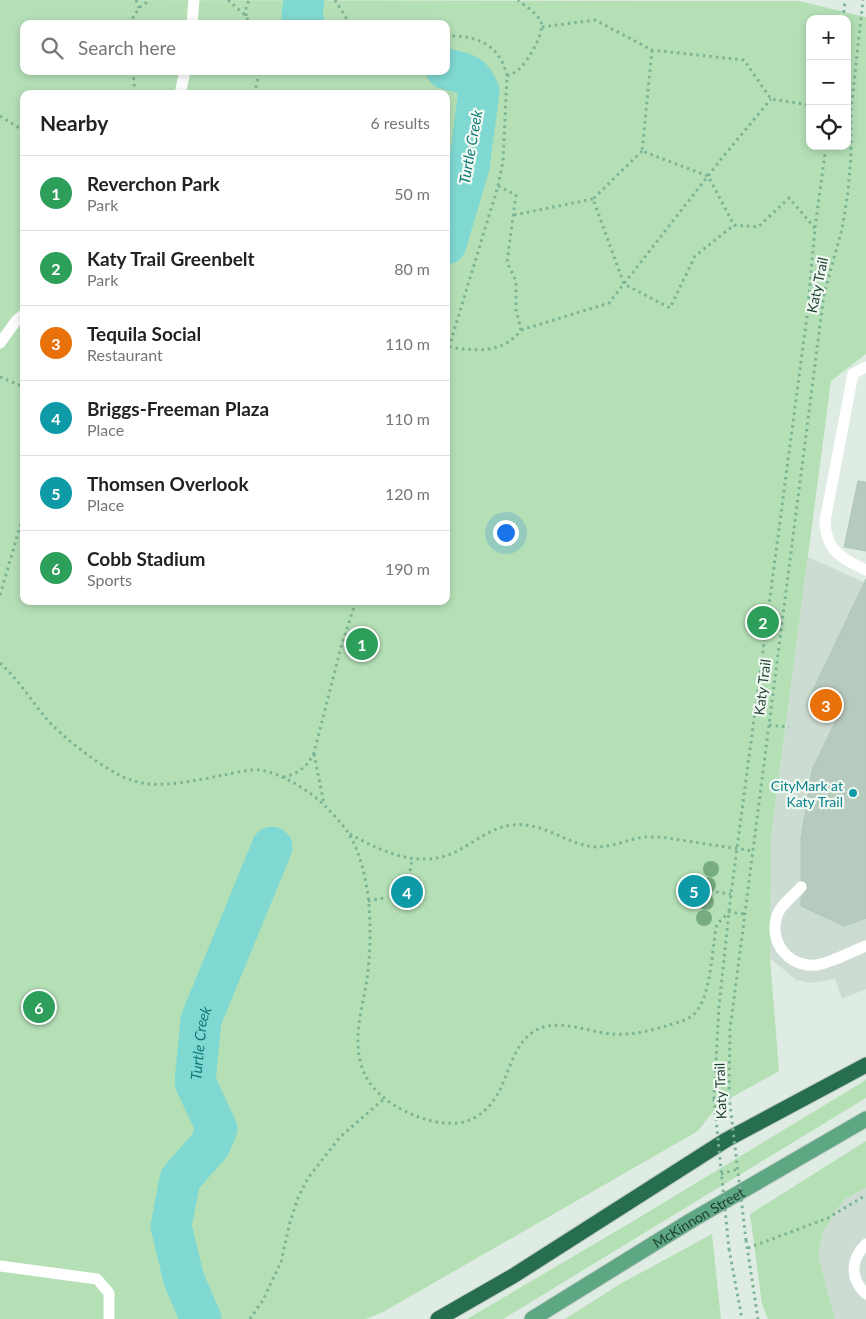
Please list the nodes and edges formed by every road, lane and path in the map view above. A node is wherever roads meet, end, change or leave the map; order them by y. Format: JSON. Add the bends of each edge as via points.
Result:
{"nodes":[{"id":1,"x":136,"y":0,"type":"edge"},
{"id":2,"x":150,"y":0,"type":"edge"},
{"id":3,"x":194,"y":0,"type":"edge"},
{"id":4,"x":228,"y":0,"type":"edge"},
{"id":5,"x":249,"y":0,"type":"edge"},
{"id":6,"x":334,"y":0,"type":"edge"},
{"id":7,"x":518,"y":0,"type":"edge"},
{"id":8,"x":845,"y":0,"type":"edge"},
{"id":9,"x":864,"y":0,"type":"edge"},
{"id":10,"x":139,"y":8,"type":"junction"},
{"id":11,"x":843,"y":15,"type":"edge"},
{"id":12,"x":246,"y":16,"type":"junction"},
{"id":13,"x":132,"y":20,"type":"edge"},
{"id":14,"x":192,"y":20,"type":"edge"},
{"id":15,"x":248,"y":20,"type":"edge"},
{"id":16,"x":347,"y":20,"type":"edge"},
{"id":17,"x":542,"y":27,"type":"junction"},
{"id":18,"x":450,"y":36,"type":"edge"},
{"id":19,"x":652,"y":50,"type":"junction"},
{"id":20,"x":133,"y":75,"type":"edge"},
{"id":21,"x":184,"y":75,"type":"edge"},
{"id":22,"x":259,"y":75,"type":"edge"},
{"id":23,"x":507,"y":76,"type":"junction"},
{"id":24,"x":134,"y":90,"type":"edge"},
{"id":25,"x":181,"y":90,"type":"edge"},
{"id":26,"x":255,"y":90,"type":"edge"},
{"id":27,"x":771,"y":99,"type":"junction"},
{"id":28,"x":806,"y":104,"type":"edge"},
{"id":29,"x":0,"y":116,"type":"edge"},
{"id":30,"x":20,"y":128,"type":"edge"},
{"id":31,"x":825,"y":150,"type":"edge"},
{"id":32,"x":642,"y":152,"type":"junction"},
{"id":33,"x":708,"y":176,"type":"junction"},
{"id":34,"x":498,"y":186,"type":"junction"},
{"id":35,"x":593,"y":199,"type":"junction"},
{"id":36,"x":514,"y":215,"type":"junction"},
{"id":37,"x":734,"y":225,"type":"junction"},
{"id":38,"x":815,"y":228,"type":"junction"},
{"id":39,"x":624,"y":284,"type":"junction"},
{"id":40,"x":20,"y":318,"type":"edge"},
{"id":41,"x":520,"y":330,"type":"junction"},
{"id":42,"x":450,"y":335,"type":"edge"},
{"id":43,"x":0,"y":343,"type":"edge"},
{"id":44,"x":450,"y":347,"type":"edge"},
{"id":45,"x":866,"y":367,"type":"edge"},
{"id":46,"x":0,"y":376,"type":"edge"},
{"id":47,"x":20,"y":385,"type":"edge"},
{"id":48,"x":20,"y":527,"type":"edge"},
{"id":49,"x":866,"y":570,"type":"edge"},
{"id":50,"x":0,"y":595,"type":"edge"},
{"id":51,"x":355,"y":605,"type":"edge"},
{"id":52,"x":0,"y":663,"type":"edge"},
{"id":53,"x":769,"y":725,"type":"junction"},
{"id":54,"x":789,"y":727,"type":"dead end"},
{"id":55,"x":314,"y":753,"type":"junction"},
{"id":56,"x":282,"y":777,"type":"junction"},
{"id":57,"x":324,"y":805,"type":"junction"},
{"id":58,"x":348,"y":833,"type":"junction"},
{"id":59,"x":737,"y":850,"type":"junction"},
{"id":60,"x":753,"y":851,"type":"junction"},
{"id":61,"x":412,"y":860,"type":"junction"},
{"id":62,"x":410,"y":870,"type":"dead end"},
{"id":63,"x":801,"y":887,"type":"dead end"},
{"id":64,"x":716,"y":892,"type":"dead end"},
{"id":65,"x":732,"y":894,"type":"junction"},
{"id":66,"x":384,"y":898,"type":"dead end"},
{"id":67,"x":368,"y":901,"type":"junction"},
{"id":68,"x":730,"y":912,"type":"junction"},
{"id":69,"x":744,"y":914,"type":"junction"},
{"id":70,"x":866,"y":946,"type":"edge"},
{"id":71,"x":866,"y":1065,"type":"edge"},
{"id":72,"x":385,"y":1098,"type":"junction"},
{"id":73,"x":866,"y":1119,"type":"edge"},
{"id":74,"x":738,"y":1169,"type":"junction"},
{"id":75,"x":722,"y":1174,"type":"junction"},
{"id":76,"x":866,"y":1194,"type":"edge"},
{"id":77,"x":866,"y":1244,"type":"edge"},
{"id":78,"x":748,"y":1248,"type":"junction"},
{"id":79,"x":0,"y":1266,"type":"edge"},
{"id":80,"x":866,"y":1294,"type":"edge"},
{"id":81,"x":109,"y":1319,"type":"edge"},
{"id":82,"x":250,"y":1319,"type":"edge"},
{"id":83,"x":438,"y":1319,"type":"edge"},
{"id":84,"x":532,"y":1319,"type":"edge"},
{"id":85,"x":742,"y":1319,"type":"edge"},
{"id":86,"x":758,"y":1319,"type":"edge"}],
"edges":[{"from":1,"to":10,"type":"path"},
{"from":2,"to":10,"type":"path"},
{"from":3,"to":14,"type":"lane"},
{"from":4,"to":12,"type":"path"},
{"from":5,"to":12,"type":"path"},
{"from":6,"to":16,"type":"path"},
{"from":7,"to":17,"type":"path","via":[[538,17]]},
{"from":8,"to":11,"type":"path"},
{"from":9,"to":53,"type":"path","name":"Katy Trail","via":[[851,110],[848,192],[842,229],[824,294]]},
{"from":10,"to":13,"type":"path"},
{"from":12,"to":15,"type":"path"},
{"from":17,"to":19,"type":"path","via":[[595,20]]},
{"from":17,"to":23,"type":"path","via":[[542,34],[524,64]]},
{"from":18,"to":23,"type":"path","via":[[462,35],[487,44],[505,65]]},
{"from":19,"to":27,"type":"path","via":[[744,60]]},
{"from":19,"to":32,"type":"path"},
{"from":20,"to":24,"type":"path"},
{"from":21,"to":25,"type":"lane"},
{"from":22,"to":26,"type":"path"},
{"from":23,"to":34,"type":"path","via":[[503,161]]},
{"from":27,"to":28,"type":"path"},
{"from":27,"to":33,"type":"path"},
{"from":29,"to":30,"type":"path"},
{"from":31,"to":38,"type":"path"},
{"from":32,"to":33,"type":"path"},
{"from":32,"to":35,"type":"path"},
{"from":33,"to":37,"type":"path"},
{"from":33,"to":39,"type":"path"},
{"from":34,"to":36,"type":"path","via":[[516,195]]},
{"from":34,"to":42,"type":"path"},
{"from":35,"to":36,"type":"path"},
{"from":35,"to":39,"type":"path"},
{"from":36,"to":41,"type":"path","via":[[507,262],[516,281]]},
{"from":37,"to":38,"type":"path","via":[[758,227],[789,198]]},
{"from":37,"to":39,"type":"path","via":[[695,256],[670,308]]},
{"from":38,"to":59,"type":"path","via":[[807,316]]},
{"from":39,"to":41,"type":"path","via":[[609,303]]},
{"from":40,"to":43,"type":"lane"},
{"from":41,"to":44,"type":"path","via":[[494,349],[473,351]]},
{"from":45,"to":49,"type":"lane","via":[[853,374],[825,522],[827,538],[836,553]]},
{"from":46,"to":47,"type":"path"},
{"from":48,"to":50,"type":"path"},
{"from":51,"to":55,"type":"path"},
{"from":52,"to":56,"type":"path","via":[[17,679],[56,730],[131,780],[168,784],[259,770]]},
{"from":53,"to":54,"type":"path"},
{"from":53,"to":60,"type":"path","name":"Katy Trail"},
{"from":55,"to":56,"type":"path","via":[[301,771]]},
{"from":55,"to":57,"type":"path"},
{"from":56,"to":57,"type":"path"},
{"from":57,"to":58,"type":"path"},
{"from":58,"to":61,"type":"path","via":[[381,850]]},
{"from":58,"to":67,"type":"path","via":[[364,876]]},
{"from":59,"to":60,"type":"path"},
{"from":59,"to":61,"type":"path","via":[[660,837],[594,847],[531,826],[513,825],[497,829],[442,857]]},
{"from":59,"to":65,"type":"path"},
{"from":60,"to":69,"type":"path","name":"Katy Trail"},
{"from":61,"to":62,"type":"path"},
{"from":63,"to":70,"type":"lane","via":[[779,911],[775,922],[777,939],[785,954],[805,965],[817,965]]},
{"from":64,"to":65,"type":"path"},
{"from":65,"to":68,"type":"path"},
{"from":66,"to":67,"type":"path"},
{"from":67,"to":72,"type":"path","via":[[369,960],[360,1017],[359,1054],[366,1078]]},
{"from":68,"to":69,"type":"path"},
{"from":68,"to":72,"type":"path","via":[[717,924],[704,999],[688,1019],[618,1035],[569,1026],[543,1027],[523,1042],[496,1098],[475,1118],[462,1123],[442,1124],[428,1120]]},
{"from":68,"to":75,"type":"path","bridge":true,"via":[[719,1006],[714,1099]]},
{"from":69,"to":74,"type":"path","name":"Katy Trail","bridge":true,"via":[[730,1029],[729,1096]]},
{"from":71,"to":83,"type":"highway","via":[[726,1140],[513,1276]]},
{"from":72,"to":82,"type":"path","via":[[340,1137],[308,1178],[295,1206],[281,1262]]},
{"from":73,"to":84,"type":"main road","name":"McKinnon Street","via":[[692,1220]]},
{"from":74,"to":75,"type":"path"},
{"from":74,"to":78,"type":"path","name":"Katy Trail","bridge":true},
{"from":75,"to":85,"type":"path","bridge":true,"via":[[729,1249]]},
{"from":76,"to":78,"type":"path","via":[[828,1218]]},
{"from":77,"to":80,"type":"lane","via":[[859,1251],[853,1269],[859,1288]]},
{"from":78,"to":86,"type":"path","name":"Katy Trail"},
{"from":79,"to":81,"type":"lane","via":[[97,1279],[109,1293]]}]}
